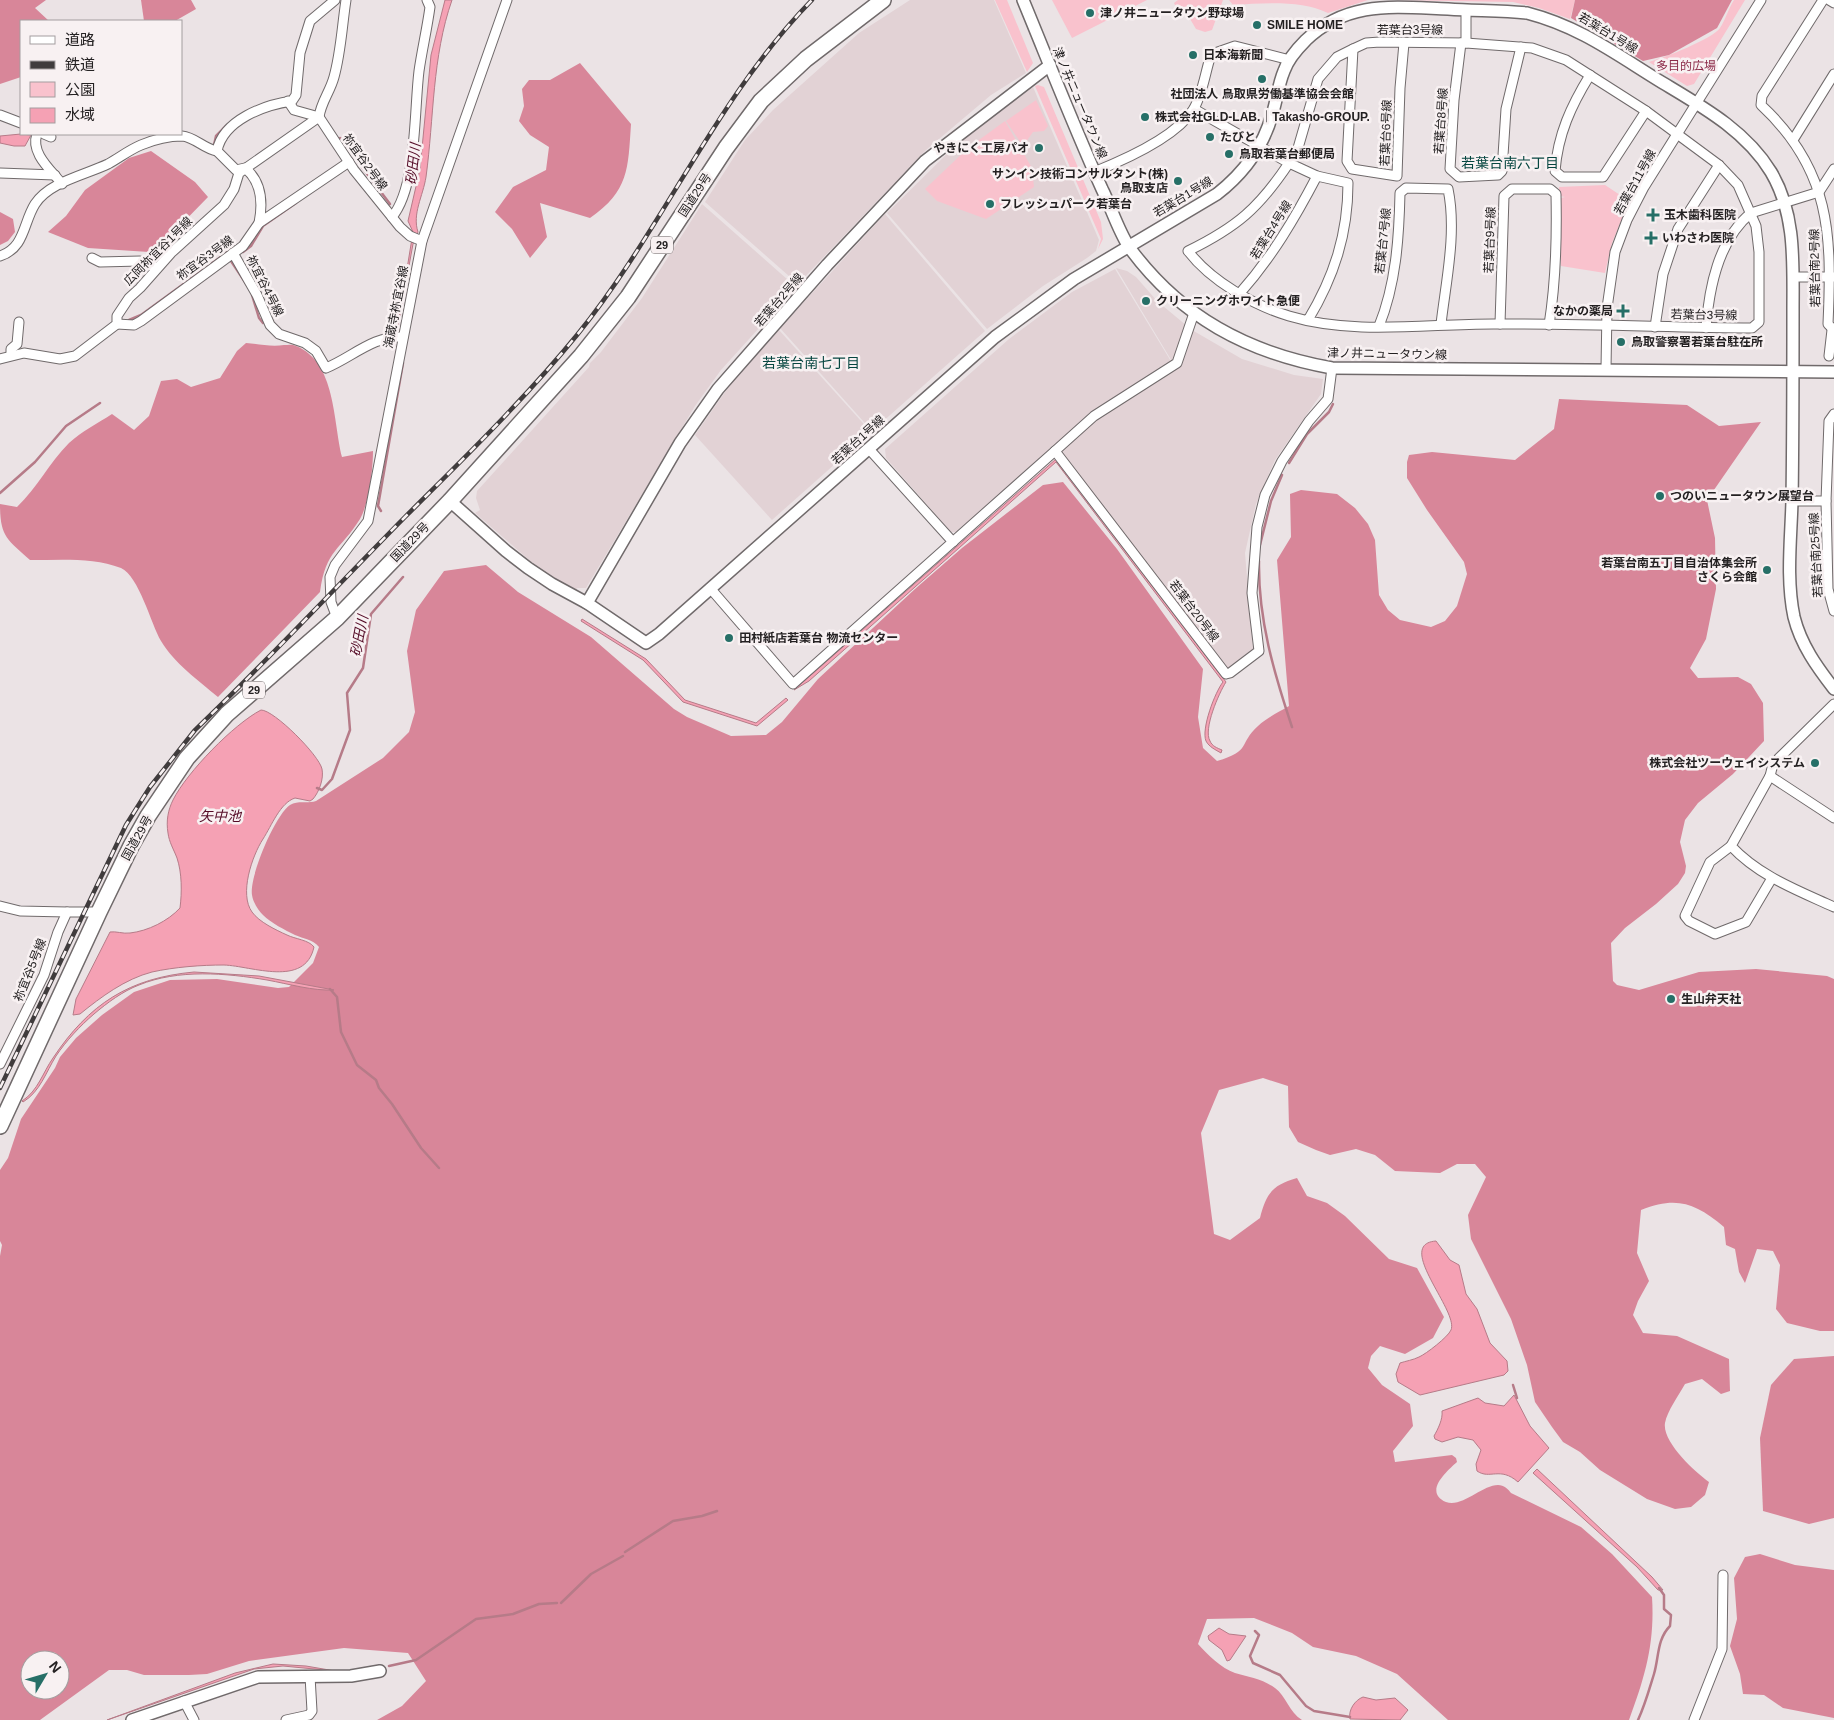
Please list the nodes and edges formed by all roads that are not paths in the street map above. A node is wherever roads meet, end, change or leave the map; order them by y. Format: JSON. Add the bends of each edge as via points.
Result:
{"nodes":[{"id":1,"x":335,"y":0,"type":"edge"},
{"id":2,"x":346,"y":0,"type":"edge"},
{"id":3,"x":427,"y":0,"type":"edge"},
{"id":4,"x":507,"y":0,"type":"edge"},
{"id":5,"x":883,"y":0,"type":"edge"},
{"id":6,"x":1023,"y":0,"type":"edge"},
{"id":7,"x":1761,"y":0,"type":"edge"},
{"id":8,"x":1823,"y":0,"type":"edge"},
{"id":9,"x":1829,"y":0,"type":"edge"},
{"id":10,"x":1834,"y":3,"type":"edge"},
{"id":11,"x":1466,"y":10,"type":"junction"},
{"id":12,"x":1404,"y":43,"type":"junction"},
{"id":13,"x":1464,"y":43,"type":"junction"},
{"id":14,"x":1521,"y":47,"type":"junction"},
{"id":15,"x":1353,"y":49,"type":"junction"},
{"id":16,"x":1290,"y":60,"type":"junction"},
{"id":17,"x":1050,"y":65,"type":"junction"},
{"id":18,"x":1834,"y":74,"type":"edge"},
{"id":19,"x":1590,"y":75,"type":"junction"},
{"id":20,"x":288,"y":101,"type":"junction"},
{"id":21,"x":1696,"y":103,"type":"junction"},
{"id":22,"x":1194,"y":109,"type":"junction"},
{"id":23,"x":1646,"y":111,"type":"junction"},
{"id":24,"x":0,"y":115,"type":"edge"},
{"id":25,"x":319,"y":117,"type":"junction"},
{"id":26,"x":20,"y":123,"type":"edge"},
{"id":27,"x":1678,"y":132,"type":"junction"},
{"id":28,"x":37,"y":135,"type":"edge"},
{"id":29,"x":1793,"y":140,"type":"junction"},
{"id":30,"x":1259,"y":146,"type":"junction"},
{"id":31,"x":217,"y":150,"type":"junction"},
{"id":32,"x":349,"y":162,"type":"junction"},
{"id":33,"x":1289,"y":163,"type":"junction"},
{"id":34,"x":1720,"y":165,"type":"junction"},
{"id":35,"x":245,"y":168,"type":"junction"},
{"id":36,"x":1834,"y":169,"type":"edge"},
{"id":37,"x":1094,"y":172,"type":"junction"},
{"id":38,"x":0,"y":173,"type":"edge"},
{"id":39,"x":56,"y":175,"type":"junction"},
{"id":40,"x":1317,"y":176,"type":"junction"},
{"id":41,"x":62,"y":184,"type":"junction"},
{"id":42,"x":1819,"y":192,"type":"junction"},
{"id":43,"x":1785,"y":202,"type":"junction"},
{"id":44,"x":1751,"y":213,"type":"junction"},
{"id":45,"x":392,"y":217,"type":"junction"},
{"id":46,"x":258,"y":223,"type":"junction"},
{"id":47,"x":422,"y":241,"type":"junction"},
{"id":48,"x":1128,"y":245,"type":"junction"},
{"id":49,"x":234,"y":253,"type":"junction"},
{"id":50,"x":0,"y":256,"type":"edge"},
{"id":51,"x":92,"y":258,"type":"dead end"},
{"id":52,"x":157,"y":268,"type":"junction"},
{"id":53,"x":1793,"y":277,"type":"junction"},
{"id":54,"x":1832,"y":277,"type":"edge"},
{"id":55,"x":1240,"y":293,"type":"junction"},
{"id":56,"x":1194,"y":313,"type":"junction"},
{"id":57,"x":1308,"y":320,"type":"junction"},
{"id":58,"x":18,"y":322,"type":"dead end"},
{"id":59,"x":116,"y":324,"type":"junction"},
{"id":60,"x":1441,"y":324,"type":"junction"},
{"id":61,"x":1500,"y":324,"type":"junction"},
{"id":62,"x":1549,"y":325,"type":"junction"},
{"id":63,"x":1379,"y":326,"type":"junction"},
{"id":64,"x":1605,"y":327,"type":"junction"},
{"id":65,"x":1655,"y":327,"type":"junction"},
{"id":66,"x":1706,"y":328,"type":"junction"},
{"id":67,"x":1833,"y":330,"type":"edge"},
{"id":68,"x":403,"y":337,"type":"junction"},
{"id":69,"x":11,"y":355,"type":"junction"},
{"id":70,"x":1829,"y":356,"type":"dead end"},
{"id":71,"x":0,"y":358,"type":"edge"},
{"id":72,"x":1332,"y":368,"type":"junction"},
{"id":73,"x":1606,"y":369,"type":"junction"},
{"id":74,"x":1794,"y":371,"type":"junction"},
{"id":75,"x":1834,"y":372,"type":"edge"},
{"id":76,"x":1834,"y":414,"type":"edge"},
{"id":77,"x":869,"y":449,"type":"junction"},
{"id":78,"x":1055,"y":451,"type":"junction"},
{"id":79,"x":450,"y":501,"type":"junction"},
{"id":80,"x":1792,"y":501,"type":"junction"},
{"id":81,"x":1826,"y":501,"type":"junction"},
{"id":82,"x":953,"y":542,"type":"junction"},
{"id":83,"x":1831,"y":559,"type":"edge"},
{"id":84,"x":710,"y":588,"type":"junction"},
{"id":85,"x":587,"y":603,"type":"junction"},
{"id":86,"x":1834,"y":611,"type":"edge"},
{"id":87,"x":337,"y":618,"type":"junction"},
{"id":88,"x":1834,"y":689,"type":"edge"},
{"id":89,"x":1834,"y":704,"type":"edge"},
{"id":90,"x":1770,"y":776,"type":"junction"},
{"id":91,"x":1834,"y":818,"type":"edge"},
{"id":92,"x":1731,"y":846,"type":"junction"},
{"id":93,"x":1772,"y":878,"type":"junction"},
{"id":94,"x":0,"y":906,"type":"edge"},
{"id":95,"x":1834,"y":907,"type":"edge"},
{"id":96,"x":67,"y":912,"type":"junction"},
{"id":97,"x":99,"y":912,"type":"junction"},
{"id":98,"x":0,"y":1064,"type":"edge"},
{"id":99,"x":0,"y":1126,"type":"edge"},
{"id":100,"x":1723,"y":1575,"type":"dead end"},
{"id":101,"x":380,"y":1671,"type":"dead end"},
{"id":102,"x":310,"y":1676,"type":"junction"},
{"id":103,"x":184,"y":1701,"type":"junction"},
{"id":104,"x":132,"y":1720,"type":"edge"},
{"id":105,"x":194,"y":1720,"type":"edge"},
{"id":106,"x":286,"y":1720,"type":"edge"},
{"id":107,"x":1694,"y":1720,"type":"edge"}],
"edges":[{"from":1,"to":20,"type":"street","via":[[310,21],[300,53],[296,95]]},
{"from":2,"to":25,"type":"street","via":[[337,65]]},
{"from":3,"to":45,"type":"street","via":[[430,7],[408,178],[400,205]]},
{"from":4,"to":47,"type":"street","name":"海蔵寺祢宜谷線"},
{"from":5,"to":79,"type":"highway","name":"国道29号","number":"29","via":[[806,59],[761,101],[730,141],[605,328]]},
{"from":6,"to":17,"type":"street","name":"津ノ井ニュータウン線"},
{"from":7,"to":21,"type":"street","name":"若葉台11号線"},
{"from":8,"to":29,"type":"street","name":"若葉台南2号線","via":[[1762,96],[1761,105]]},
{"from":9,"to":10,"type":"street"},
{"from":11,"to":13,"type":"street"},
{"from":11,"to":16,"type":"street","name":"若葉台1号線","via":[[1358,9],[1324,25],[1298,48]]},
{"from":11,"to":21,"type":"street","name":"若葉台1号線","via":[[1528,13],[1568,25]]},
{"from":12,"to":13,"type":"street","name":"若葉台3号線"},
{"from":12,"to":15,"type":"street","name":"若葉台3号線","via":[[1366,43]]},
{"from":12,"to":15,"type":"street","name":"若葉台6号線","via":[[1397,176],[1352,169],[1347,161]]},
{"from":13,"to":14,"type":"street","name":"若葉台3号線"},
{"from":13,"to":14,"type":"street","name":"若葉台8号線","via":[[1454,100],[1450,169],[1459,177],[1498,176],[1502,171],[1506,109]]},
{"from":14,"to":19,"type":"street","name":"若葉台3号線","via":[[1566,60]]},
{"from":15,"to":33,"type":"street","name":"若葉台3号線","via":[[1337,57],[1318,79],[1298,148]]},
{"from":16,"to":22,"type":"street","via":[[1234,46],[1225,48],[1210,58]]},
{"from":16,"to":30,"type":"street","name":"若葉台1号線","via":[[1284,69],[1273,114]]},
{"from":17,"to":37,"type":"street","name":"津ノ井ニュータウン線"},
{"from":17,"to":85,"type":"street","name":"若葉台2号線","via":[[925,161],[827,265],[718,389],[680,443]]},
{"from":18,"to":29,"type":"street"},
{"from":19,"to":23,"type":"street","name":"若葉台3号線"},
{"from":19,"to":23,"type":"street","via":[[1565,120],[1557,149],[1555,171],[1562,177],[1603,177]]},
{"from":20,"to":25,"type":"street","via":[[294,110]]},
{"from":20,"to":31,"type":"street","via":[[233,124],[220,138]]},
{"from":21,"to":27,"type":"street","name":"若葉台11号線"},
{"from":21,"to":43,"type":"street","name":"若葉台1号線","via":[[1734,129],[1756,152],[1771,172]]},
{"from":22,"to":30,"type":"street"},
{"from":22,"to":37,"type":"street","via":[[1161,138]]},
{"from":23,"to":27,"type":"street","name":"若葉台3号線"},
{"from":24,"to":26,"type":"street"},
{"from":25,"to":32,"type":"street","name":"祢宜谷2号線"},
{"from":25,"to":35,"type":"street","name":"広岡祢宜谷1号線"},
{"from":27,"to":34,"type":"street","name":"若葉台3号線"},
{"from":27,"to":64,"type":"street","name":"若葉台11号線","via":[[1627,220],[1616,252]]},
{"from":28,"to":39,"type":"street","via":[[34,144],[37,152]]},
{"from":29,"to":42,"type":"street","name":"若葉台南2号線","via":[[1813,174]]},
{"from":30,"to":33,"type":"street"},
{"from":30,"to":48,"type":"street","name":"若葉台1号線","via":[[1236,179],[1217,194]]},
{"from":31,"to":35,"type":"street","via":[[236,170]]},
{"from":31,"to":41,"type":"street","via":[[189,137],[168,137],[143,144]]},
{"from":32,"to":45,"type":"street","name":"祢宜谷2号線"},
{"from":32,"to":46,"type":"street","name":"祢宜谷3号線"},
{"from":33,"to":40,"type":"street"},
{"from":33,"to":55,"type":"street","name":"若葉台3号線","via":[[1252,211],[1188,251],[1218,280]]},
{"from":34,"to":44,"type":"street","name":"若葉台3号線","via":[[1738,185]]},
{"from":34,"to":65,"type":"street","via":[[1678,229],[1663,274]]},
{"from":35,"to":46,"type":"street","via":[[259,185],[261,211]]},
{"from":35,"to":52,"type":"street","name":"広岡祢宜谷1号線","via":[[239,173],[224,206]]},
{"from":36,"to":42,"type":"street"},
{"from":37,"to":48,"type":"street","name":"津ノ井ニュータウン線"},
{"from":38,"to":39,"type":"street"},
{"from":39,"to":41,"type":"street"},
{"from":40,"to":55,"type":"street","name":"若葉台4号線","via":[[1289,229]]},
{"from":40,"to":57,"type":"street","via":[[1348,183],[1348,207],[1343,238],[1325,292]]},
{"from":41,"to":50,"type":"street","via":[[40,198],[18,243]]},
{"from":42,"to":43,"type":"street"},
{"from":42,"to":54,"type":"street","name":"若葉台南2号線","via":[[1827,222]]},
{"from":43,"to":44,"type":"street"},
{"from":43,"to":53,"type":"street","name":"若葉台1号線","via":[[1790,224]]},
{"from":44,"to":66,"type":"street","via":[[1742,220],[1722,254],[1709,290]]},
{"from":44,"to":66,"type":"street","name":"若葉台3号線","via":[[1759,252],[1759,322],[1752,328]]},
{"from":45,"to":47,"type":"street","name":"祢宜谷2号線","via":[[404,232]]},
{"from":46,"to":49,"type":"street","name":"祢宜谷3号線","via":[[249,240]]},
{"from":47,"to":68,"type":"street","name":"海蔵寺祢宜谷線"},
{"from":48,"to":56,"type":"street","name":"津ノ井ニュータウン線","via":[[1158,282]]},
{"from":48,"to":77,"type":"street","name":"若葉台1号線","via":[[1074,279],[995,337]]},
{"from":49,"to":59,"type":"street","name":"祢宜谷3号線","via":[[142,321],[134,325]]},
{"from":49,"to":68,"type":"street","name":"祢宜谷4号線","via":[[258,295],[270,325],[279,334],[306,343],[316,351],[326,368],[378,340]]},
{"from":51,"to":52,"type":"street","via":[[100,262],[140,261]]},
{"from":52,"to":59,"type":"street","name":"広岡祢宜谷1号線","via":[[129,298],[116,316]]},
{"from":53,"to":54,"type":"street"},
{"from":53,"to":74,"type":"street","name":"若葉台1号線"},
{"from":54,"to":67,"type":"street","name":"若葉台南2号線","via":[[1828,324]]},
{"from":55,"to":57,"type":"street","name":"若葉台3号線","via":[[1288,316]]},
{"from":56,"to":72,"type":"street","name":"津ノ井ニュータウン線","via":[[1237,339]]},
{"from":56,"to":78,"type":"street","via":[[1177,363],[1094,416]]},
{"from":57,"to":63,"type":"street","name":"若葉台3号線"},
{"from":58,"to":69,"type":"street","via":[[17,344],[11,349]]},
{"from":59,"to":69,"type":"street","name":"広岡祢宜谷1号線","via":[[75,356],[60,359],[24,353]]},
{"from":60,"to":61,"type":"street","name":"若葉台3号線"},
{"from":60,"to":63,"type":"street","name":"若葉台3号線"},
{"from":60,"to":63,"type":"street","name":"若葉台7号線","via":[[1449,250],[1451,203],[1448,189],[1406,188],[1400,193],[1396,260]]},
{"from":61,"to":62,"type":"street","name":"若葉台3号線"},
{"from":61,"to":62,"type":"street","name":"若葉台9号線","via":[[1504,196],[1512,189],[1550,190],[1556,194],[1555,285]]},
{"from":62,"to":64,"type":"street","name":"若葉台3号線"},
{"from":64,"to":65,"type":"street","name":"若葉台3号線"},
{"from":64,"to":73,"type":"street","name":"若葉台11号線"},
{"from":65,"to":66,"type":"street","name":"若葉台3号線"},
{"from":67,"to":70,"type":"street","name":"若葉台南2号線"},
{"from":68,"to":87,"type":"street","name":"海蔵寺祢宜谷線","via":[[368,521],[335,565],[330,577],[331,602]]},
{"from":69,"to":71,"type":"street","name":"広岡祢宜谷1号線"},
{"from":72,"to":73,"type":"street","name":"津ノ井ニュータウン線"},
{"from":72,"to":78,"type":"street","name":"若葉台20号線","via":[[1328,399],[1282,461],[1265,495],[1253,562],[1252,593],[1260,647],[1230,673],[1226,674],[1222,669]]},
{"from":73,"to":74,"type":"street","name":"津ノ井ニュータウン線"},
{"from":74,"to":75,"type":"street","name":"津ノ井ニュータウン線"},
{"from":74,"to":80,"type":"street","name":"若葉台1号線"},
{"from":76,"to":81,"type":"street","via":[[1829,421]]},
{"from":77,"to":82,"type":"street"},
{"from":77,"to":84,"type":"street","name":"若葉台1号線"},
{"from":78,"to":82,"type":"street"},
{"from":79,"to":85,"type":"street","name":"若葉台1号線","via":[[506,551],[552,584]]},
{"from":79,"to":87,"type":"highway","name":"国道29号","number":"29"},
{"from":80,"to":81,"type":"street","name":"若葉台南25号線"},
{"from":80,"to":88,"type":"street","name":"若葉台1号線","via":[[1789,558],[1794,616],[1812,660]]},
{"from":81,"to":83,"type":"street","name":"若葉台南25号線"},
{"from":82,"to":84,"type":"street","via":[[793,684]]},
{"from":83,"to":86,"type":"street","name":"若葉台南25号線","via":[[1828,589]]},
{"from":84,"to":85,"type":"street","name":"若葉台1号線","via":[[646,643]]},
{"from":87,"to":97,"type":"highway","name":"国道29号","number":"29","via":[[227,714],[187,758],[148,816]]},
{"from":89,"to":90,"type":"street","via":[[1780,758]]},
{"from":90,"to":91,"type":"street"},
{"from":90,"to":92,"type":"street"},
{"from":92,"to":93,"type":"street","via":[[1741,857]]},
{"from":92,"to":93,"type":"street","via":[[1710,862],[1685,916],[1689,921],[1715,934],[1746,922]]},
{"from":93,"to":95,"type":"street"},
{"from":94,"to":96,"type":"street","via":[[20,911]]},
{"from":96,"to":97,"type":"street"},
{"from":96,"to":98,"type":"street","name":"祢宜谷5号線","via":[[44,975]]},
{"from":97,"to":99,"type":"highway","name":"国道29号","number":"29"},
{"from":100,"to":107,"type":"street","via":[[1722,1650]]},
{"from":101,"to":102,"type":"street","via":[[350,1676]]},
{"from":102,"to":103,"type":"street","via":[[258,1677]]},
{"from":102,"to":106,"type":"street","via":[[310,1715]]},
{"from":103,"to":104,"type":"street"},
{"from":103,"to":105,"type":"street"}]}
